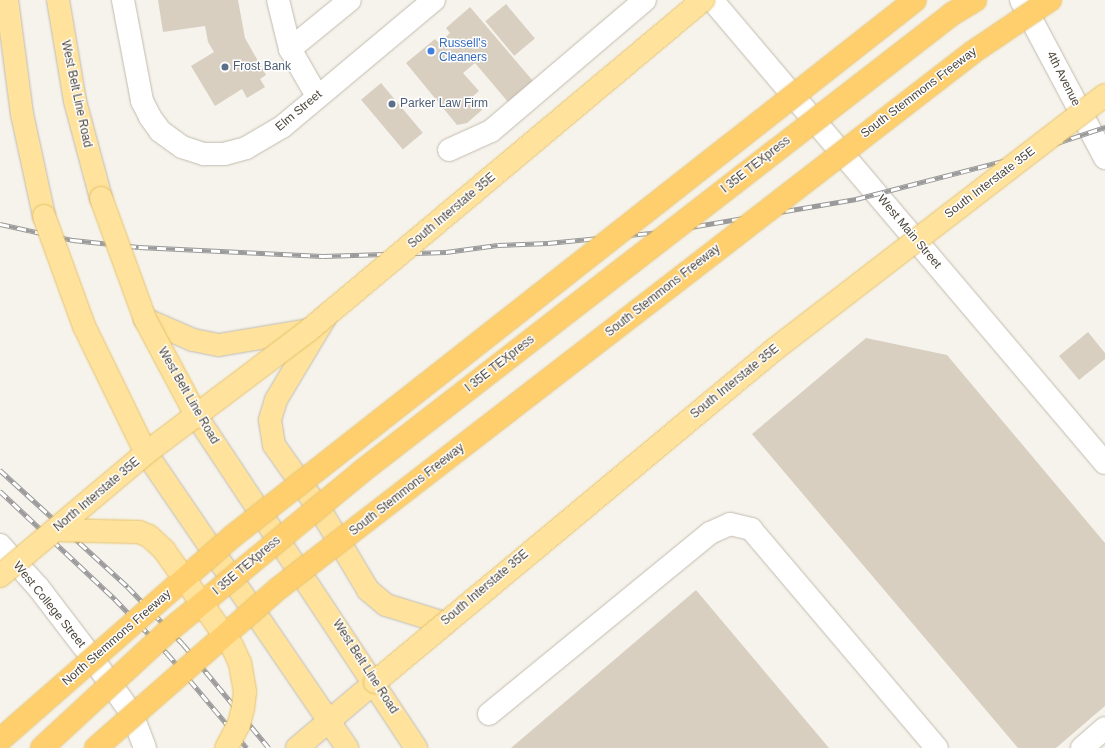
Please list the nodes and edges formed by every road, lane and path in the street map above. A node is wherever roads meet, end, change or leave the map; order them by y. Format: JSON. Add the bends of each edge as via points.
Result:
{"nodes":[{"id":1,"x":7,"y":0,"type":"edge"},
{"id":2,"x":58,"y":0,"type":"edge"},
{"id":3,"x":123,"y":0,"type":"edge"},
{"id":4,"x":278,"y":0,"type":"edge"},
{"id":5,"x":350,"y":0,"type":"edge"},
{"id":6,"x":434,"y":0,"type":"edge"},
{"id":7,"x":646,"y":0,"type":"edge"},
{"id":8,"x":703,"y":0,"type":"edge"},
{"id":9,"x":712,"y":0,"type":"edge"},
{"id":10,"x":915,"y":0,"type":"edge"},
{"id":11,"x":975,"y":0,"type":"edge"},
{"id":12,"x":1021,"y":0,"type":"edge"},
{"id":13,"x":1050,"y":0,"type":"edge"},
{"id":14,"x":290,"y":48,"type":"junction"},
{"id":15,"x":317,"y":96,"type":"junction"},
{"id":16,"x":1105,"y":96,"type":"edge"},
{"id":17,"x":449,"y":150,"type":"dead end"},
{"id":18,"x":1105,"y":158,"type":"edge"},
{"id":19,"x":327,"y":316,"type":"junction"},
{"id":20,"x":145,"y":319,"type":"junction"},
{"id":21,"x":310,"y":330,"type":"junction"},
{"id":22,"x":197,"y":417,"type":"junction"},
{"id":23,"x":146,"y":453,"type":"junction"},
{"id":24,"x":1105,"y":463,"type":"edge"},
{"id":25,"x":55,"y":530,"type":"junction"},
{"id":26,"x":0,"y":545,"type":"edge"},
{"id":27,"x":0,"y":576,"type":"edge"},
{"id":28,"x":444,"y":623,"type":"junction"},
{"id":29,"x":375,"y":682,"type":"junction"},
{"id":30,"x":489,"y":714,"type":"dead end"},
{"id":31,"x":330,"y":720,"type":"junction"},
{"id":32,"x":1105,"y":728,"type":"edge"},
{"id":33,"x":0,"y":740,"type":"edge"},
{"id":34,"x":42,"y":748,"type":"edge"},
{"id":35,"x":96,"y":748,"type":"edge"},
{"id":36,"x":145,"y":748,"type":"edge"},
{"id":37,"x":226,"y":748,"type":"edge"},
{"id":38,"x":297,"y":748,"type":"edge"},
{"id":39,"x":347,"y":748,"type":"edge"},
{"id":40,"x":416,"y":748,"type":"edge"},
{"id":41,"x":937,"y":748,"type":"edge"},
{"id":42,"x":1082,"y":748,"type":"edge"}],
"edges":[{"from":1,"to":23,"type":"main road","bridge":true,"via":[[22,114],[44,216],[71,295],[101,365]]},
{"from":2,"to":20,"type":"main road","name":"West Belt Line Road","bridge":true,"via":[[75,101],[104,206]]},
{"from":3,"to":15,"type":"street","name":"Elm Street","via":[[142,100],[160,131],[182,147],[204,154],[224,154],[246,148],[282,127]]},
{"from":4,"to":14,"type":"street"},
{"from":5,"to":14,"type":"street"},
{"from":6,"to":15,"type":"street","name":"Elm Street"},
{"from":7,"to":17,"type":"street","via":[[491,131]]},
{"from":8,"to":19,"type":"main road","name":"South Interstate 35E","bridge":true},
{"from":9,"to":24,"type":"street","name":"West Main Street"},
{"from":10,"to":33,"type":"highway","name":"North Stemmons Freeway","bridge":true,"via":[[234,536]]},
{"from":11,"to":34,"type":"highway","name":"I 35E TEXpress","bridge":true,"via":[[952,14],[361,472],[166,633]]},
{"from":12,"to":18,"type":"street","name":"4th Avenue"},
{"from":13,"to":35,"type":"highway","name":"South Stemmons Freeway","bridge":true,"via":[[973,52],[280,588]]},
{"from":14,"to":15,"type":"street"},
{"from":16,"to":28,"type":"main road","name":"South Interstate 35E","bridge":true,"via":[[775,349]]},
{"from":19,"to":21,"type":"main road","name":"South Interstate 35E","bridge":true},
{"from":19,"to":28,"type":"main road","bridge":true,"via":[[276,400],[270,420],[274,445],[322,513],[368,590],[386,605]]},
{"from":20,"to":21,"type":"main road","bridge":true,"via":[[193,340],[219,345]]},
{"from":20,"to":22,"type":"main road","name":"West Belt Line Road","bridge":true},
{"from":21,"to":22,"type":"main road","name":"South Interstate 35E","bridge":true},
{"from":22,"to":23,"type":"main road","name":"North Interstate 35E","bridge":true},
{"from":22,"to":29,"type":"main road","name":"West Belt Line Road","bridge":true},
{"from":23,"to":25,"type":"main road","name":"North Interstate 35E","bridge":true},
{"from":23,"to":31,"type":"main road","bridge":true},
{"from":25,"to":27,"type":"main road","name":"North Interstate 35E","bridge":true},
{"from":25,"to":37,"type":"main road","bridge":true,"via":[[139,532],[149,536],[164,550],[232,646],[240,663],[244,692],[243,708],[239,724]]},
{"from":26,"to":36,"type":"street","name":"West College Street","via":[[38,588],[90,655],[132,714]]},
{"from":28,"to":29,"type":"main road","name":"South Interstate 35E","bridge":true},
{"from":29,"to":31,"type":"main road"},
{"from":29,"to":40,"type":"main road","name":"West Belt Line Road"},
{"from":30,"to":41,"type":"street","via":[[710,533],[730,524],[751,529]]},
{"from":31,"to":38,"type":"main road"},
{"from":31,"to":39,"type":"main road"},
{"from":32,"to":42,"type":"street"}]}
